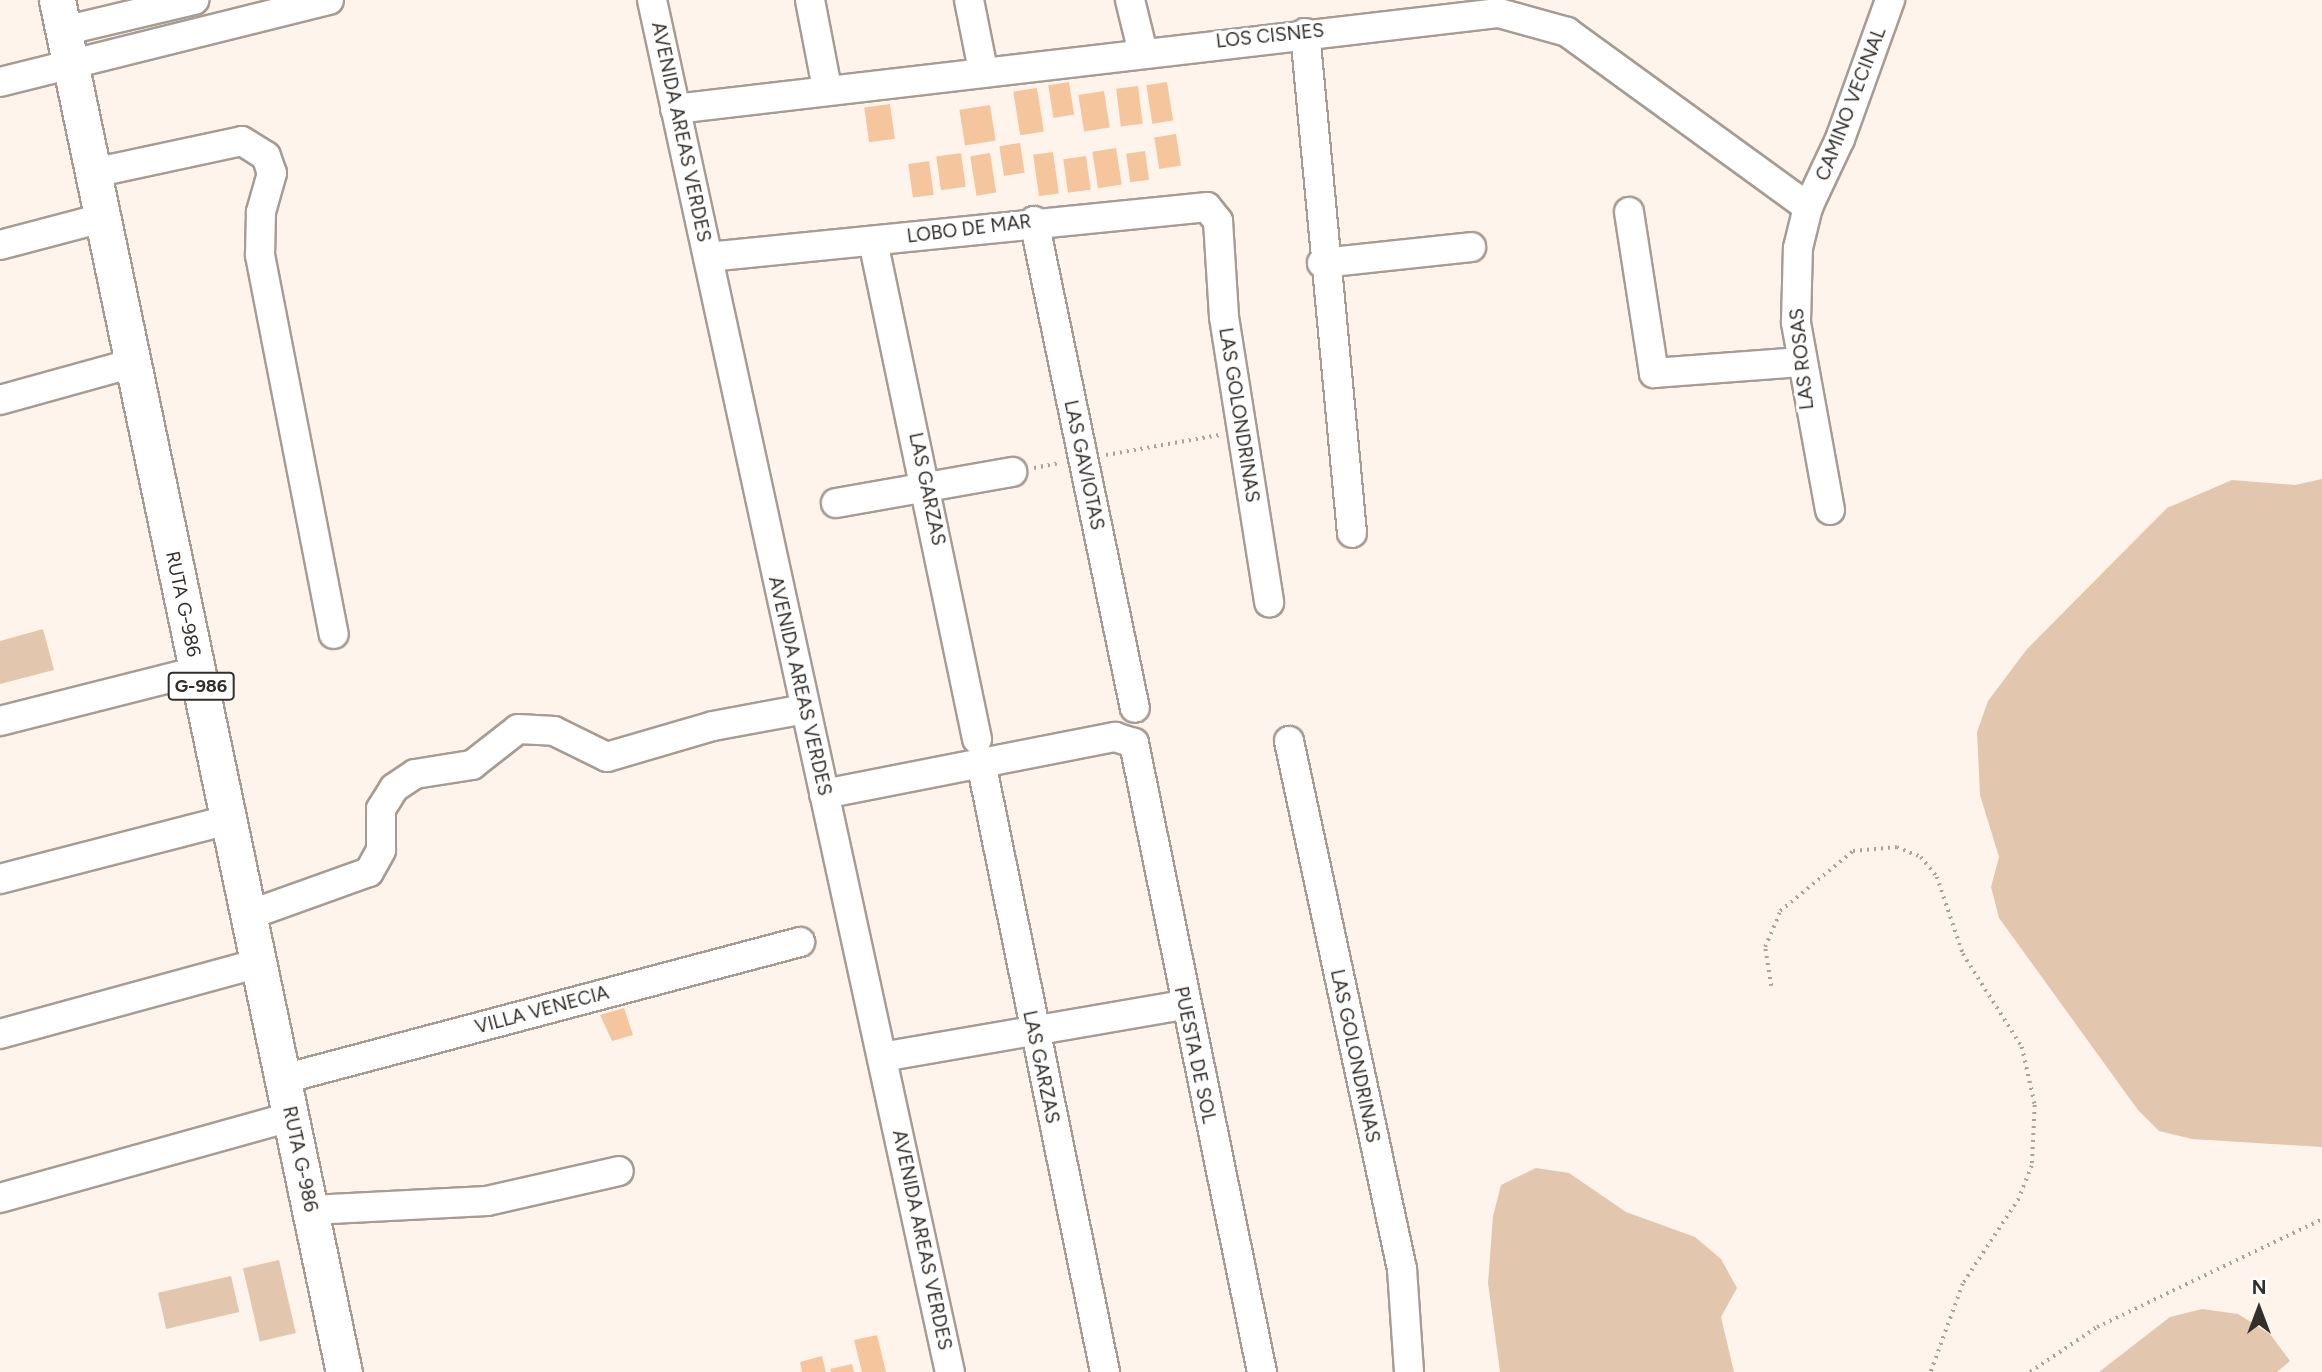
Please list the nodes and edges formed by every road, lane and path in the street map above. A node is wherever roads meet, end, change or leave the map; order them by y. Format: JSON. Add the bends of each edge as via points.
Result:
{"nodes":[{"id":1,"x":194,"y":0,"type":"edge"},
{"id":2,"x":329,"y":0,"type":"edge"},
{"id":3,"x":653,"y":0,"type":"edge"},
{"id":4,"x":810,"y":0,"type":"edge"},
{"id":5,"x":969,"y":0,"type":"edge"},
{"id":6,"x":1130,"y":0,"type":"edge"},
{"id":7,"x":1890,"y":0,"type":"edge"},
{"id":8,"x":63,"y":31,"type":"edge"},
{"id":9,"x":1305,"y":33,"type":"junction"},
{"id":10,"x":1142,"y":50,"type":"junction"},
{"id":11,"x":983,"y":70,"type":"junction"},
{"id":12,"x":0,"y":82,"type":"edge"},
{"id":13,"x":827,"y":88,"type":"junction"},
{"id":14,"x":675,"y":108,"type":"junction"},
{"id":15,"x":93,"y":173,"type":"junction"},
{"id":16,"x":1808,"y":207,"type":"junction"},
{"id":17,"x":1629,"y":212,"type":"dead end"},
{"id":18,"x":102,"y":218,"type":"junction"},
{"id":19,"x":1034,"y":221,"type":"junction"},
{"id":20,"x":1218,"y":227,"type":"joint"},
{"id":21,"x":873,"y":241,"type":"junction"},
{"id":22,"x":0,"y":245,"type":"edge"},
{"id":23,"x":1471,"y":247,"type":"dead end"},
{"id":24,"x":708,"y":257,"type":"junction"},
{"id":25,"x":1322,"y":263,"type":"junction"},
{"id":26,"x":1801,"y":362,"type":"junction"},
{"id":27,"x":133,"y":363,"type":"junction"},
{"id":28,"x":0,"y":400,"type":"edge"},
{"id":29,"x":1242,"y":431,"type":"junction"},
{"id":30,"x":1082,"y":459,"type":"junction"},
{"id":31,"x":1012,"y":472,"type":"joint"},
{"id":32,"x":927,"y":487,"type":"junction"},
{"id":33,"x":836,"y":503,"type":"dead end"},
{"id":34,"x":1830,"y":510,"type":"dead end"},
{"id":35,"x":1352,"y":533,"type":"dead end"},
{"id":36,"x":1269,"y":602,"type":"dead end"},
{"id":37,"x":334,"y":634,"type":"dead end"},
{"id":38,"x":198,"y":671,"type":"junction"},
{"id":39,"x":1135,"y":708,"type":"dead end"},
{"id":40,"x":805,"y":709,"type":"junction"},
{"id":41,"x":0,"y":721,"type":"edge"},
{"id":42,"x":1289,"y":741,"type":"dead end"},
{"id":43,"x":979,"y":750,"type":"junction"},
{"id":44,"x":824,"y":794,"type":"junction"},
{"id":45,"x":228,"y":820,"type":"junction"},
{"id":46,"x":0,"y":879,"type":"edge"},
{"id":47,"x":249,"y":915,"type":"junction"},
{"id":48,"x":800,"y":942,"type":"dead end"},
{"id":49,"x":259,"y":963,"type":"junction"},
{"id":50,"x":1771,"y":986,"type":"dead end"},
{"id":51,"x":1184,"y":1005,"type":"junction"},
{"id":52,"x":1033,"y":1031,"type":"junction"},
{"id":53,"x":0,"y":1034,"type":"edge"},
{"id":54,"x":882,"y":1057,"type":"junction"},
{"id":55,"x":283,"y":1079,"type":"junction"},
{"id":56,"x":291,"y":1117,"type":"junction"},
{"id":57,"x":619,"y":1171,"type":"dead end"},
{"id":58,"x":0,"y":1198,"type":"edge"},
{"id":59,"x":311,"y":1210,"type":"junction"},
{"id":60,"x":2322,"y":1219,"type":"edge"},
{"id":61,"x":341,"y":1372,"type":"edge"},
{"id":62,"x":950,"y":1372,"type":"edge"},
{"id":63,"x":1105,"y":1372,"type":"edge"},
{"id":64,"x":1262,"y":1372,"type":"edge"},
{"id":65,"x":1409,"y":1372,"type":"edge"},
{"id":66,"x":1931,"y":1372,"type":"edge"},
{"id":67,"x":2030,"y":1372,"type":"edge"}],
"edges":[{"from":1,"to":8,"type":"street"},
{"from":2,"to":8,"type":"street"},
{"from":3,"to":14,"type":"street","name":"AVENIDA AREAS VERDES"},
{"from":4,"to":13,"type":"street"},
{"from":5,"to":11,"type":"street"},
{"from":6,"to":10,"type":"street"},
{"from":7,"to":16,"type":"street","name":"CAMINO VECINAL","via":[[1840,139]]},
{"from":8,"to":12,"type":"street"},
{"from":8,"to":15,"type":"main road","name":"RUTA G-986","number":"G-986"},
{"from":9,"to":10,"type":"street","name":"LOS CISNES"},
{"from":9,"to":16,"type":"street","name":"LOS CISNES","via":[[1481,12],[1536,19],[1595,50]]},
{"from":9,"to":25,"type":"street"},
{"from":10,"to":11,"type":"street","name":"LOS CISNES"},
{"from":11,"to":13,"type":"street","name":"LOS CISNES"},
{"from":13,"to":14,"type":"street","name":"LOS CISNES"},
{"from":14,"to":24,"type":"street","name":"AVENIDA AREAS VERDES"},
{"from":15,"to":18,"type":"main road","name":"RUTA G-986","number":"G-986"},
{"from":15,"to":37,"type":"street","via":[[242,141],[266,156],[272,173],[261,212],[260,255]]},
{"from":16,"to":26,"type":"street","name":"LAS ROSAS","via":[[1795,273]]},
{"from":17,"to":26,"type":"street","via":[[1654,373]]},
{"from":18,"to":22,"type":"street"},
{"from":18,"to":27,"type":"main road","name":"RUTA G-986","number":"G-986"},
{"from":19,"to":20,"type":"street","name":"LOBO DE MAR","via":[[1201,205],[1212,211]]},
{"from":19,"to":21,"type":"street","name":"LOBO DE MAR"},
{"from":19,"to":30,"type":"street","name":"LAS GAVIOTAS"},
{"from":20,"to":29,"type":"street","name":"LAS GOLONDRINAS","via":[[1224,317]]},
{"from":21,"to":24,"type":"street","name":"LOBO DE MAR"},
{"from":21,"to":32,"type":"street","name":"LAS GARZAS"},
{"from":23,"to":25,"type":"street"},
{"from":24,"to":40,"type":"street","name":"AVENIDA AREAS VERDES"},
{"from":25,"to":35,"type":"street"},
{"from":26,"to":34,"type":"street","name":"LAS ROSAS"},
{"from":27,"to":28,"type":"street"},
{"from":27,"to":38,"type":"main road","name":"RUTA G-986","number":"G-986"},
{"from":29,"to":30,"type":"path"},
{"from":29,"to":36,"type":"street","name":"LAS GOLONDRINAS"},
{"from":30,"to":31,"type":"path"},
{"from":30,"to":39,"type":"street","name":"LAS GAVIOTAS"},
{"from":31,"to":32,"type":"street"},
{"from":32,"to":33,"type":"street"},
{"from":32,"to":43,"type":"street","name":"LAS GARZAS"},
{"from":38,"to":41,"type":"street"},
{"from":38,"to":45,"type":"main road","name":"RUTA G-986","number":"G-986"},
{"from":40,"to":44,"type":"street","name":"AVENIDA AREAS VERDES"},
{"from":40,"to":47,"type":"street","via":[[713,726],[607,757],[554,731],[517,729],[472,765],[415,774],[394,788],[381,808],[381,850],[369,872]]},
{"from":42,"to":65,"type":"street","name":"LAS GOLONDRINAS","via":[[1402,1269]]},
{"from":43,"to":44,"type":"street"},
{"from":43,"to":51,"type":"street","name":"PUESTA DE SOL","via":[[1129,738],[1136,748]]},
{"from":43,"to":52,"type":"street","name":"LAS GARZAS"},
{"from":44,"to":54,"type":"street","name":"AVENIDA AREAS VERDES"},
{"from":45,"to":46,"type":"street"},
{"from":45,"to":47,"type":"main road","name":"RUTA G-986","number":"G-986"},
{"from":47,"to":49,"type":"main road","name":"RUTA G-986","number":"G-986"},
{"from":48,"to":55,"type":"street","name":"VILLA VENECIA"},
{"from":49,"to":53,"type":"street"},
{"from":49,"to":55,"type":"main road","name":"RUTA G-986","number":"G-986"},
{"from":50,"to":66,"type":"path","via":[[1765,947],[1780,911],[1853,851],[1897,847],[1921,857],[1937,877],[1963,954],[2022,1047],[2035,1105],[2032,1166],[2019,1199],[1964,1284]]},
{"from":51,"to":52,"type":"street"},
{"from":51,"to":64,"type":"street","name":"PUESTA DE SOL"},
{"from":52,"to":54,"type":"street"},
{"from":52,"to":63,"type":"street","name":"LAS GARZAS"},
{"from":54,"to":62,"type":"street","name":"AVENIDA AREAS VERDES"},
{"from":55,"to":56,"type":"main road","name":"RUTA G-986","number":"G-986"},
{"from":56,"to":58,"type":"street"},
{"from":56,"to":59,"type":"main road","name":"RUTA G-986","number":"G-986"},
{"from":57,"to":59,"type":"street","via":[[487,1201]]},
{"from":59,"to":61,"type":"main road","name":"RUTA G-986","number":"G-986"},
{"from":60,"to":67,"type":"path","via":[[2097,1327]]}]}
